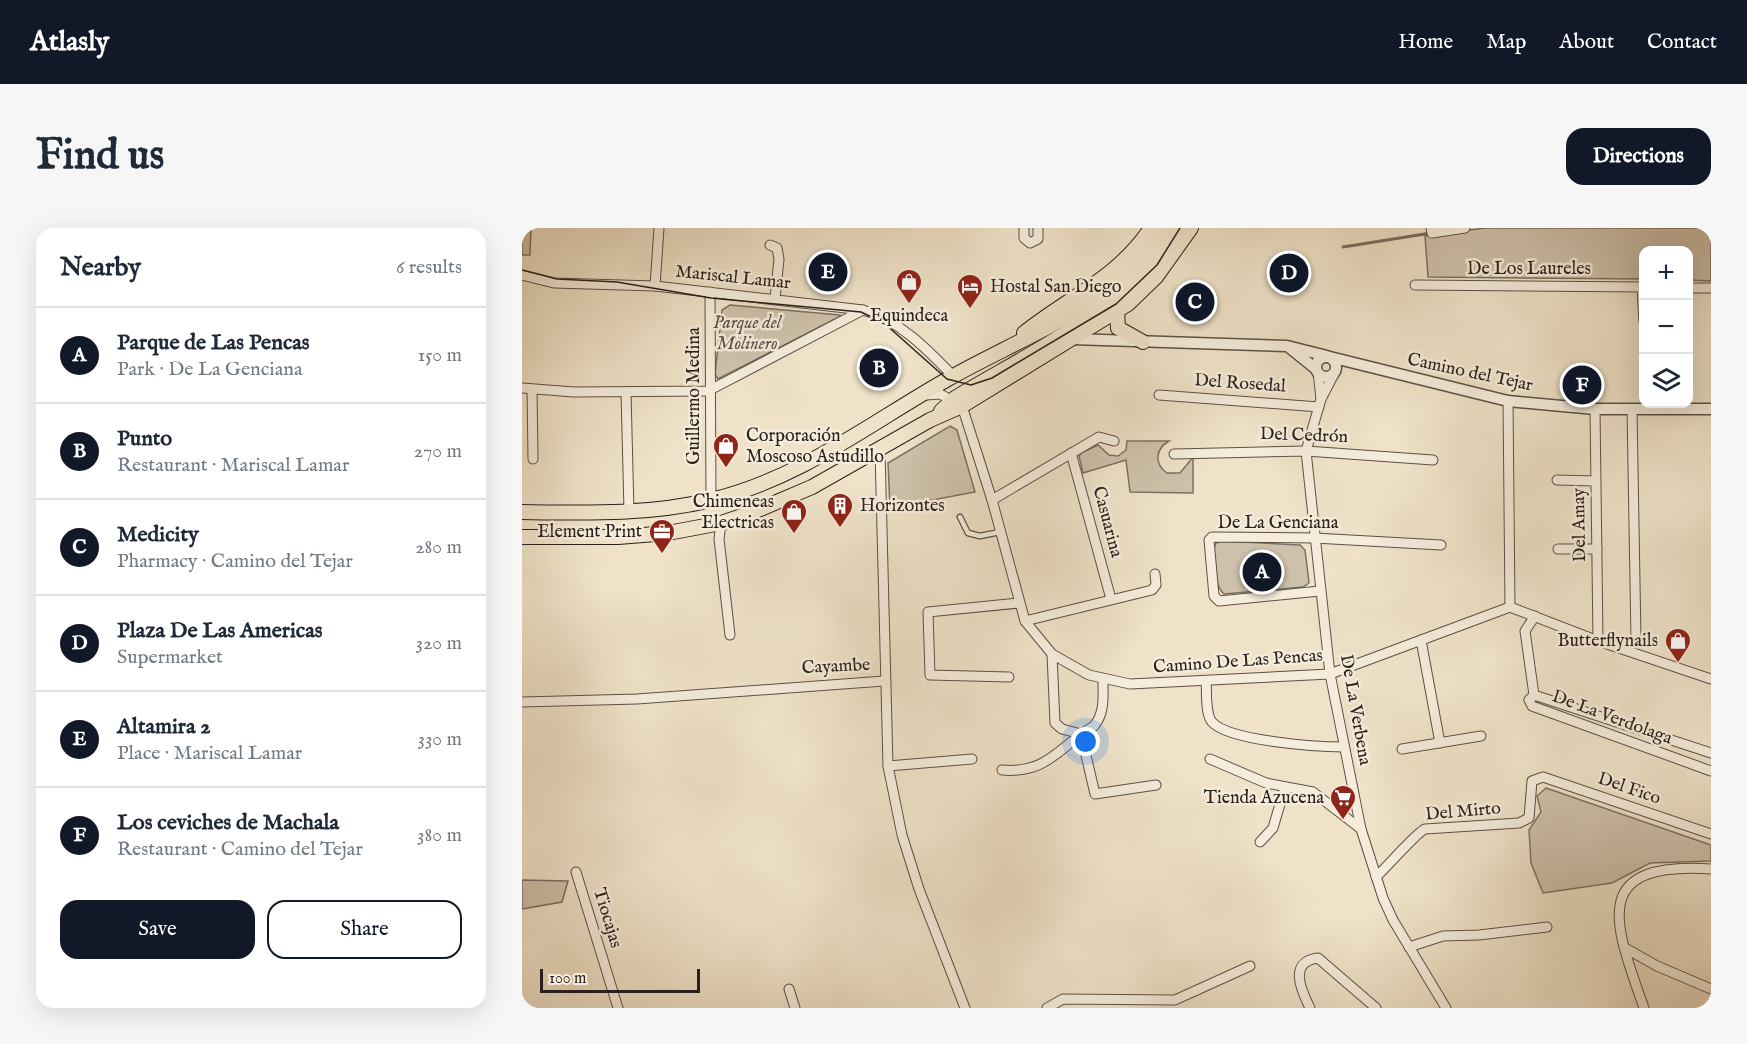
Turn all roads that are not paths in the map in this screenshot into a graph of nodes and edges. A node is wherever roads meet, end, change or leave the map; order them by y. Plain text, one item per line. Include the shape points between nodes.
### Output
1 (659, 228) edge
2 (1024, 228) edge
3 (1038, 228) edge
4 (1151, 228) edge
5 (1164, 228) edge
6 (1176, 228) edge
7 (1191, 228) edge
8 (1465, 228) edge
9 (1431, 230) edge
10 (770, 244) dead end
11 (522, 275) edge
12 (1415, 285) dead end
13 (655, 286) junction
14 (1639, 287) edge
15 (1693, 288) edge
16 (1711, 288) edge
17 (710, 292) junction
18 (775, 299) junction
19 (863, 310) junction
20 (1117, 311) junction
21 (1072, 339) junction
22 (1143, 342) junction
23 (1008, 346) junction
24 (1287, 346) junction
25 (1328, 357) junction
26 (1366, 366) junction
27 (1317, 371) junction
28 (1335, 373) junction
29 (953, 376) junction
30 (527, 388) edge
31 (708, 391) junction
32 (626, 392) junction
33 (1160, 395) dead end
34 (920, 396) junction
35 (1508, 401) junction
36 (1320, 403) junction
37 (957, 404) junction
38 (1639, 408) edge
39 (1689, 408) edge
40 (1632, 409) junction
41 (1711, 409) edge
42 (1595, 410) junction
43 (1114, 441) dead end
44 (880, 450) junction
45 (1306, 451) junction
46 (1071, 453) junction
47 (1174, 454) dead end
48 (533, 459) dead end
49 (1433, 460) dead end
50 (1557, 480) dead end
51 (1596, 481) junction
52 (992, 500) junction
53 (711, 501) junction
54 (629, 511) junction
55 (522, 512) edge
56 (960, 517) dead end
57 (721, 523) junction
58 (1000, 532) junction
59 (522, 537) edge
60 (1314, 538) junction
61 (1442, 545) dead end
62 (1558, 549) dead end
63 (1597, 549) junction
64 (1155, 574) dead end
65 (1320, 591) junction
66 (1112, 599) junction
67 (1019, 603) junction
68 (1510, 607) junction
69 (1535, 616) junction
70 (1025, 621) junction
71 (730, 635) dead end
72 (1421, 640) junction
73 (1636, 640) dead end
74 (1598, 641) junction
75 (1052, 654) junction
76 (1330, 674) junction
77 (1009, 677) dead end
78 (1711, 679) edge
79 (1103, 680) junction
80 (884, 681) junction
81 (1206, 681) junction
82 (1534, 695) junction
83 (522, 702) edge
84 (1081, 734) junction
85 (1481, 736) dead end
86 (1440, 743) junction
87 (1344, 747) junction
88 (1402, 749) dead end
89 (1711, 753) edge
90 (972, 759) dead end
91 (1210, 759) dead end
92 (888, 766) junction
93 (1002, 770) dead end
94 (1711, 771) edge
95 (1536, 777) joint
96 (1156, 785) dead end
97 (1285, 787) junction
98 (1361, 829) junction
99 (1711, 834) edge
100 (1260, 842) dead end
101 (1711, 869) edge
102 (576, 872) dead end
103 (1376, 877) junction
104 (1547, 927) dead end
105 (1409, 947) junction
106 (1625, 948) junction
107 (1250, 966) dead end
108 (789, 989) dead end
109 (1711, 989) edge
110 (618, 1008) edge
111 (795, 1008) edge
112 (965, 1008) edge
113 (1047, 1008) edge
114 (1310, 1008) edge
115 (1376, 1008) edge
116 (1446, 1008) edge
117 (1644, 1008) edge

1 - 13 street
2 - 3 street via 1024,238 1029,243 1038,239
4 - 23 main road via 1104,279
5 - 23 main road via 1112,287 1051,327
6 - 37 main road via 1145,270 1122,292 1077,325 979,384
7 - 20 main road via 1156,278
8 - 9 street
10 - 18 street via 777,248 778,259
11 - 13 street, Mariscal Lamar via 554,283
12 - 14 street, De Los Laureles
13 - 17 street, Mariscal Lamar
15 - 16 street
17 - 18 street, Mariscal Lamar
17 - 31 street, Guillermo Medina
18 - 19 street, Mariscal Lamar
19 - 29 street, Mariscal Lamar via 879,314 904,330
19 - 31 street
20 - 21 main road
20 - 22 main road via 1118,328
21 - 22 street, Camino del Tejar
21 - 37 main road
22 - 24 street, Camino del Tejar
23 - 29 main road
24 - 25 street, Camino del Tejar
24 - 27 street
25 - 26 street, Camino del Tejar
25 - 27 street via 1318,360
25 - 28 street via 1335,361
26 - 28 street, Camino del Tejar
26 - 35 street, Camino del Tejar
27 - 28 street via 1325,377
27 - 36 street, De La Verbena
28 - 36 street, De La Verbena
29 - 34 main road
30 - 32 street
30 - 48 street
31 - 32 street
31 - 53 street, Guillermo Medina
32 - 54 street
33 - 36 street, Del Rosedal
34 - 37 street via 940,394
34 - 53 main road via 807,464 770,482
35 - 42 street, Camino del Tejar
35 - 68 street
36 - 45 street, De La Verbena
37 - 44 main road
37 - 52 street, Camino De Las Pencas
38 - 40 street, Camino del Tejar
39 - 41 street, Camino del Tejar
40 - 42 street, Camino del Tejar
40 - 73 street
42 - 51 street, Del Amay
43 - 46 street via 1099,437
44 - 57 main road via 780,502
44 - 80 street
45 - 47 street, Del Cedrón
45 - 49 street, Del Cedrón
45 - 60 street, De La Verbena
46 - 52 street
46 - 66 street, Casuarina
50 - 51 street
51 - 63 street, Del Amay
52 - 58 street, Camino De Las Pencas
53 - 54 main road
54 - 55 main road
56 - 58 lane via 968,533 980,536
57 - 59 main road via 618,537
57 - 71 street via 719,539
58 - 67 street, Camino De Las Pencas
60 - 61 street, De La Genciana
60 - 65 street, De La Verbena
60 - 65 street, De La Genciana via 1212,537 1207,545 1218,601
62 - 63 street
63 - 74 street, Del Amay
64 - 66 street via 1156,585 1152,590
65 - 76 street, De La Verbena
66 - 70 street
67 - 70 street, Camino De Las Pencas
67 - 77 street via 928,612 930,675
68 - 69 street
68 - 72 street, Camino De Las Pencas
69 - 74 street
69 - 82 street via 1525,631
70 - 75 street, Camino De Las Pencas
72 - 76 street, Camino De Las Pencas
72 - 86 street
74 - 78 street
75 - 79 street, Camino De Las Pencas
75 - 84 street via 1055,723
76 - 81 street, Camino De Las Pencas
76 - 87 street, De La Verbena
79 - 81 street, Camino De Las Pencas via 1130,684
79 - 84 street via 1100,718
80 - 83 street, Cayambe via 637,699
80 - 92 street, Cayambe
81 - 87 street via 1209,717 1218,726 1266,742
82 - 89 street, De La Verdolaga
82 - 94 street, De La Verdolaga via 1529,700 1535,708
84 - 93 street via 1031,770
84 - 96 street via 1095,794
85 - 86 street
86 - 88 street
87 - 98 street, De La Verbena
90 - 92 street
91 - 97 street
92 - 112 street, Cayambe via 902,836
95 - 99 street, Del Fico
95 - 103 street, Del Mirto via 1532,781 1526,821 1425,829
97 - 98 street via 1313,792
97 - 100 street via 1273,828
98 - 103 street, De La Verbena
101 - 106 street via 1653,871 1632,884 1620,901 1618,913
102 - 110 street, Tiocajas
103 - 105 street, De La Verbena
104 - 105 street via 1443,936
105 - 116 street, De La Verbena
106 - 109 street
106 - 117 street
107 - 113 street via 1175,1000 1062,999
108 - 111 street
114 - 115 street via 1300,988 1299,973 1305,963 1318,958

